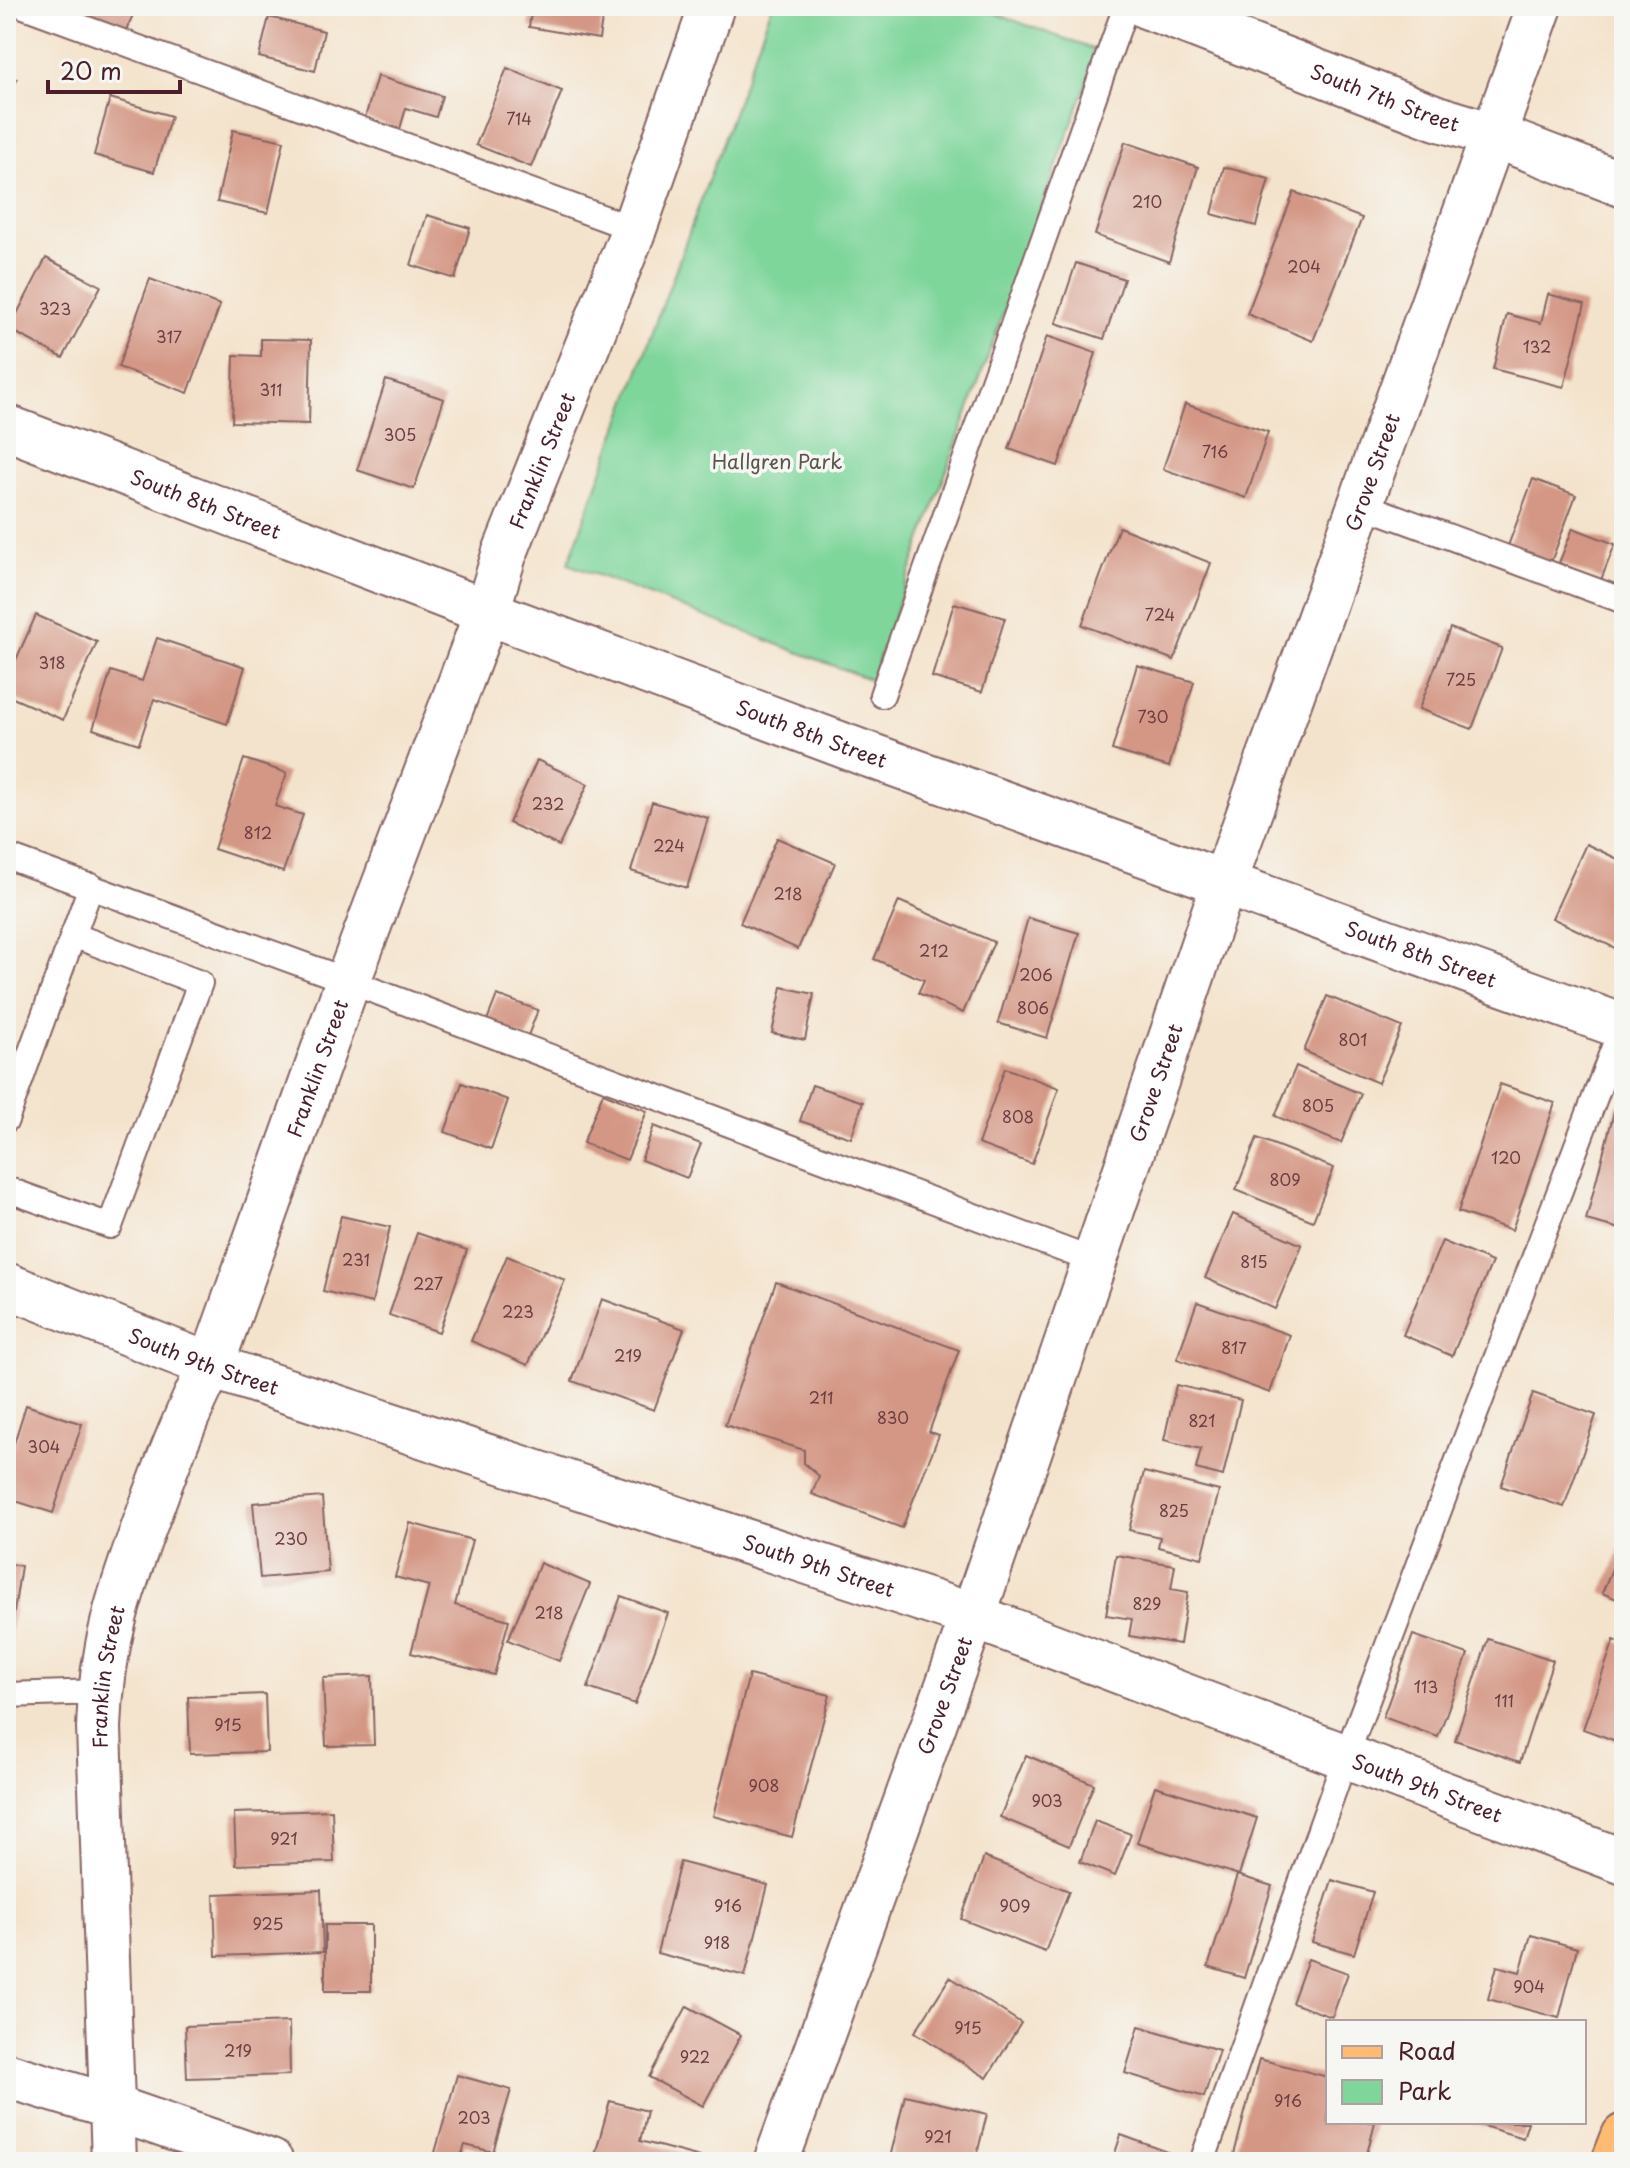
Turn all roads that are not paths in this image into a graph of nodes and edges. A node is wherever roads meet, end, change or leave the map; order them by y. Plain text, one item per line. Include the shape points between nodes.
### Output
1 (24, 6) edge
2 (712, 6) edge
3 (1126, 6) edge
4 (1146, 6) edge
5 (1540, 6) edge
6 (1493, 135) junction
7 (1624, 185) edge
8 (634, 229) junction
9 (6, 427) edge
10 (1360, 504) junction
11 (1624, 601) edge
12 (487, 612) junction
13 (882, 695) dead end
14 (6, 856) edge
15 (1224, 883) junction
16 (91, 886) junction
17 (73, 935) junction
18 (348, 981) junction
19 (1623, 1026) edge
20 (6, 1120) edge
21 (6, 1189) edge
22 (1094, 1261) junction
23 (6, 1285) edge
24 (211, 1366) junction
25 (973, 1616) junction
26 (100, 1692) junction
27 (6, 1695) edge
28 (1346, 1756) junction
29 (1624, 1862) edge
30 (6, 2075) edge
31 (112, 2107) junction
32 (1624, 2136) edge
33 (114, 2162) edge
34 (271, 2162) edge
35 (776, 2162) edge
36 (1202, 2162) edge
37 (1614, 2162) edge

1 - 8 lane
2 - 8 street, Franklin Street
3 - 13 lane
4 - 6 street, South 7th Street
5 - 6 street, Grove Street
6 - 7 street, South 7th Street
6 - 10 street, Grove Street
8 - 12 street, Franklin Street via 504,555
9 - 12 street, South 8th Street
10 - 11 lane
10 - 15 street, Grove Street
12 - 15 street, South 8th Street
12 - 18 street, Franklin Street
14 - 16 lane
15 - 19 street, South 8th Street
15 - 22 street, Grove Street
16 - 17 lane
16 - 18 lane
17 - 20 lane
17 - 21 lane via 200,983 110,1226
18 - 22 lane
18 - 24 street, Franklin Street
19 - 28 lane
22 - 25 street, Grove Street
23 - 24 street, South 9th Street
24 - 25 street, South 9th Street
24 - 26 street, Franklin Street via 187,1412 122,1586
25 - 28 street, South 9th Street
25 - 35 street, Grove Street
26 - 27 lane
26 - 31 street, Franklin Street
28 - 29 street, South 9th Street
28 - 36 lane
30 - 31 street
31 - 33 street, Franklin Street
31 - 34 street
32 - 37 main road

